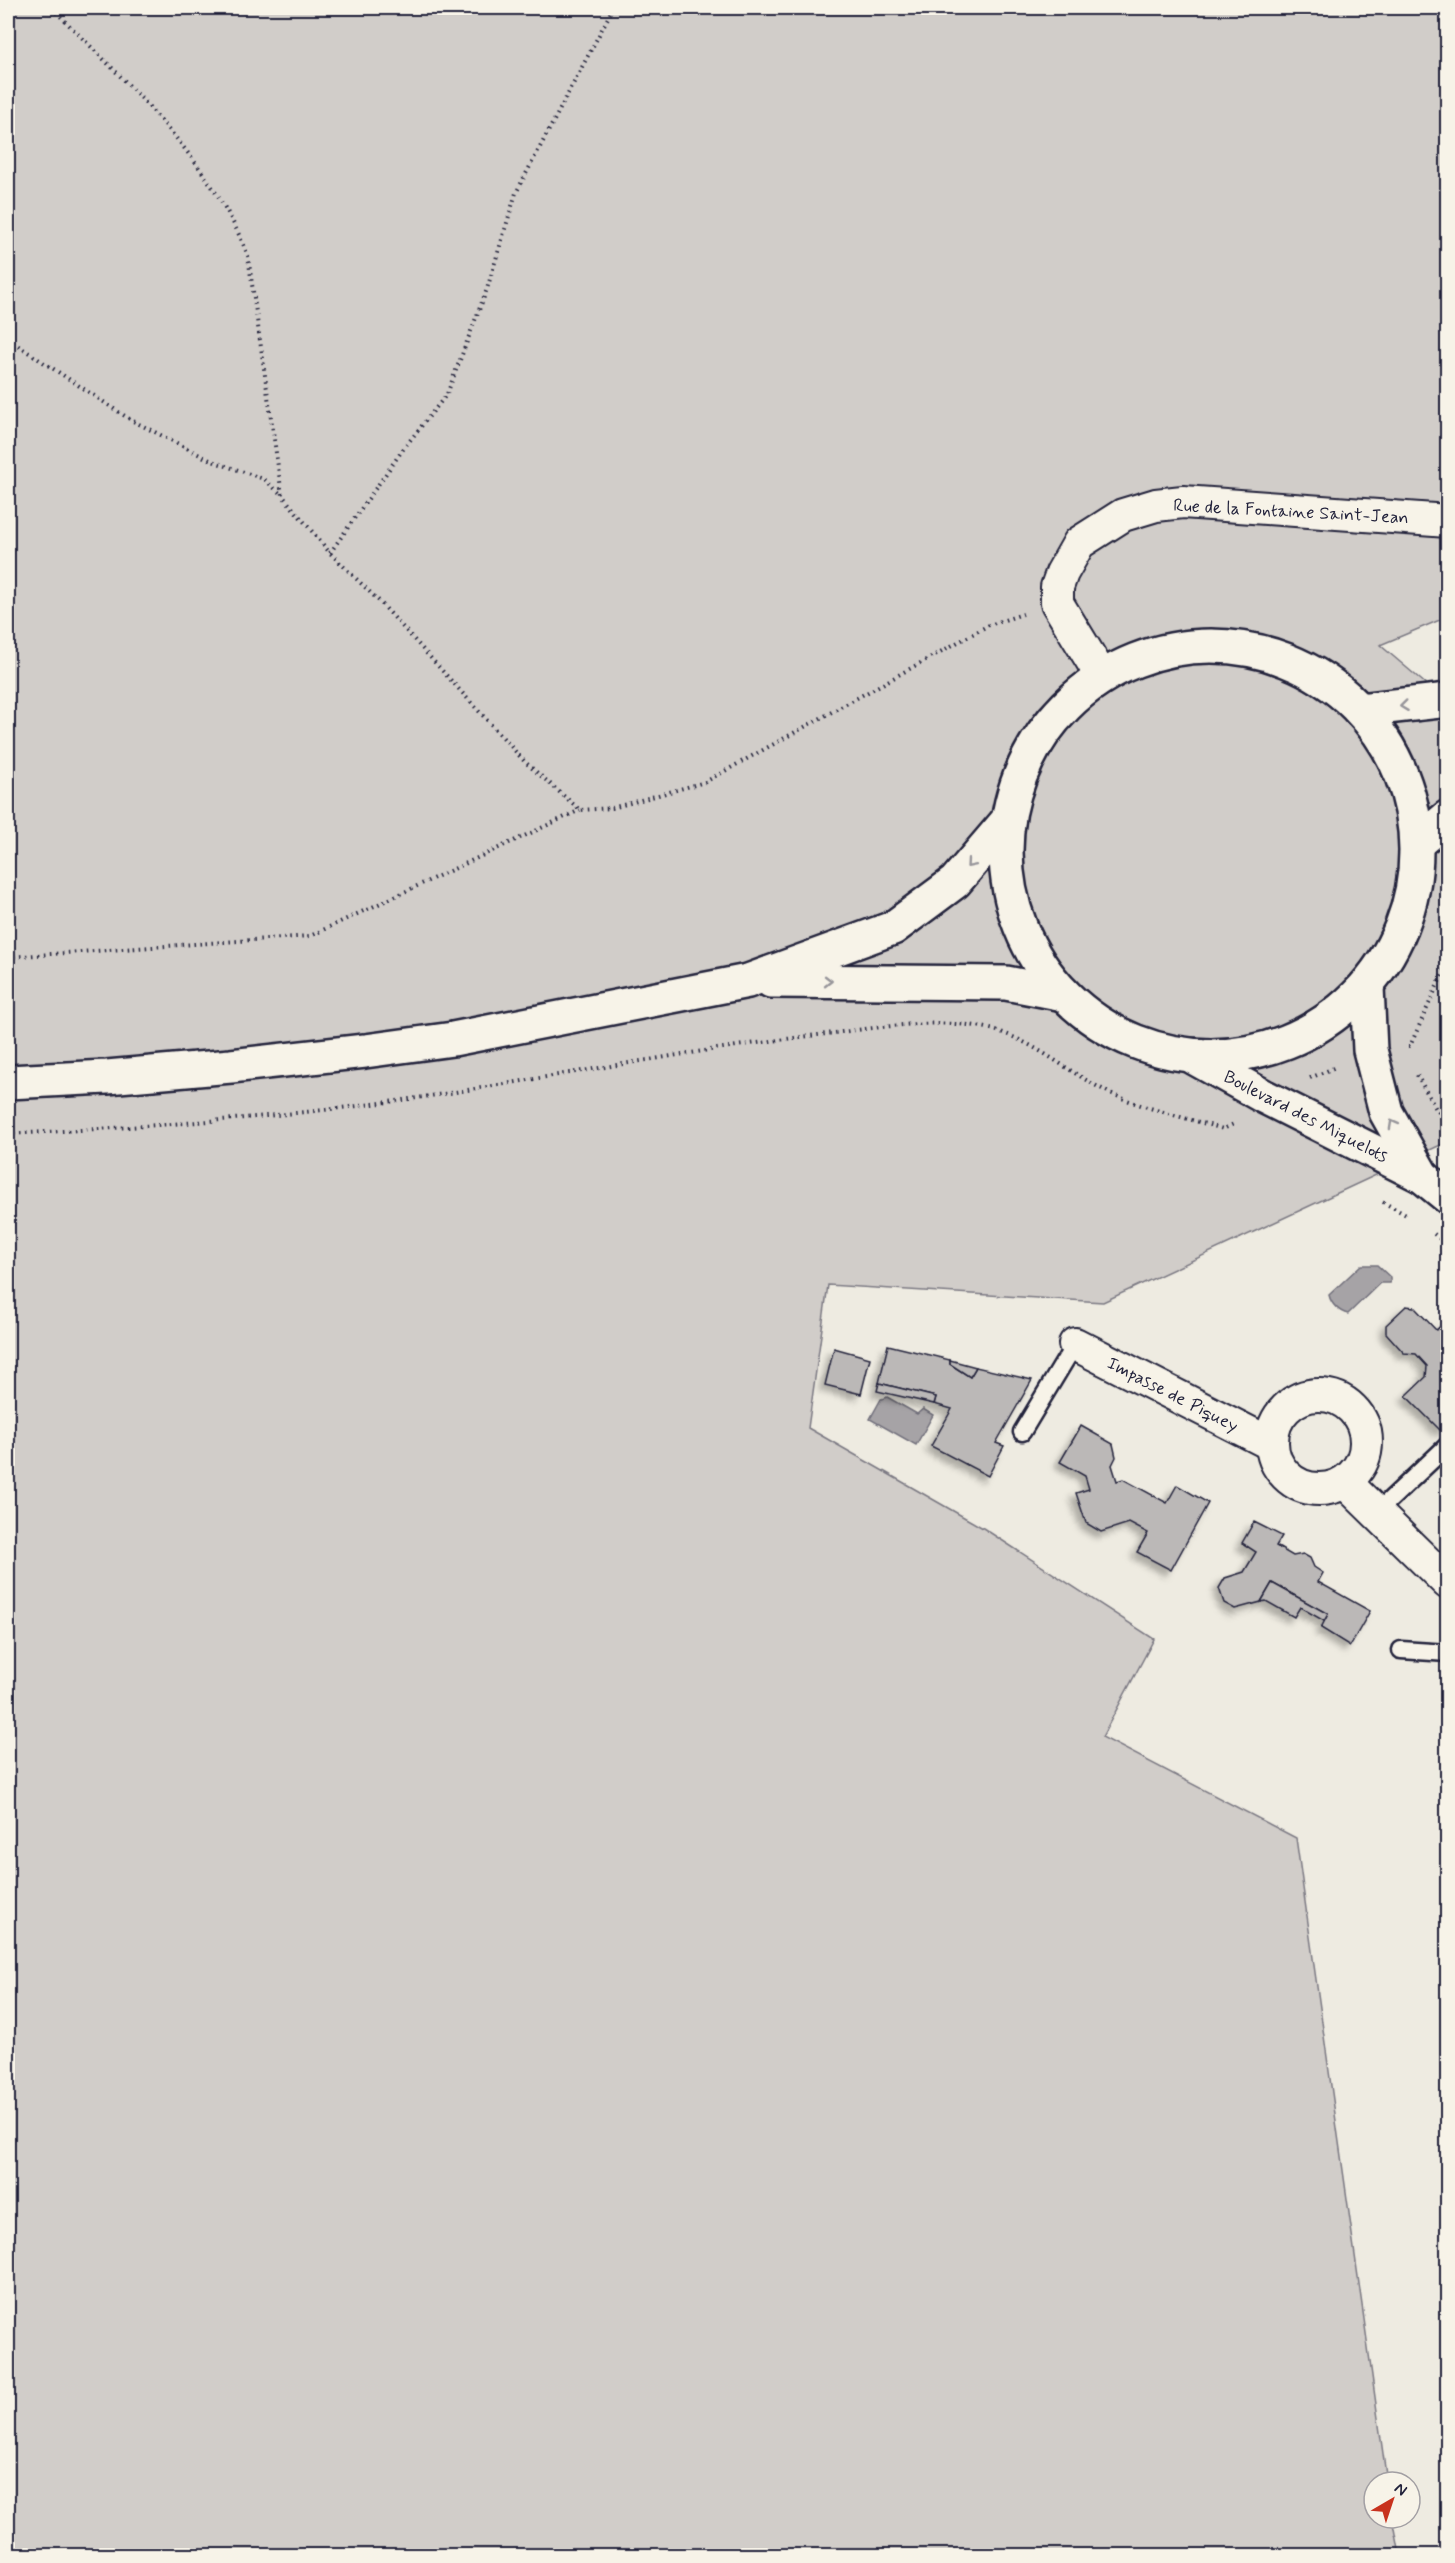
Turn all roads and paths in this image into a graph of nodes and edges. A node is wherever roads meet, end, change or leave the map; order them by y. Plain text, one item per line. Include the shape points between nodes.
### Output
1 (52, 8) edge
2 (613, 8) edge
3 (8, 339) edge
4 (282, 495) junction
5 (1448, 521) edge
6 (330, 554) junction
7 (1058, 603) junction
8 (1102, 677) junction
9 (1448, 700) edge
10 (1360, 710) junction
11 (580, 810) junction
12 (1448, 817) edge
13 (1008, 820) junction
14 (1417, 843) junction
15 (8, 957) edge
16 (748, 981) junction
17 (1367, 987) junction
18 (1064, 994) junction
19 (1410, 1046) dead end
20 (1411, 1053) dead end
21 (1191, 1056) junction
22 (1414, 1068) dead end
23 (1323, 1073) dead end
24 (8, 1082) edge
25 (1265, 1097) junction
26 (1448, 1124) edge
27 (8, 1134) edge
28 (1422, 1176) junction
29 (1448, 1197) edge
30 (1075, 1344) joint
31 (1022, 1432) dead end
32 (1271, 1444) junction
33 (1448, 1444) edge
34 (1345, 1482) junction
35 (1376, 1513) junction
36 (1448, 1583) edge
37 (1401, 1650) dead end
38 (1448, 1653) edge

1 - 4 path via 136,92 177,140 237,228 248,256
2 - 6 path via 516,193 487,290 447,394
3 - 4 path via 131,420 212,461 264,478
4 - 6 path
5 - 7 street, Rue de la Fontaine Saint-Jean via 1183,502 1156,505 1123,515 1079,543 1057,587
6 - 11 path via 379,601 525,762
7 - 8 street
7 - 11 path via 989,626 705,782 612,808
8 - 10 main road via 1149,655 1173,649 1250,649 1321,678
8 - 13 main road via 1067,704 1039,738 1019,777
9 -> 10 main road
10 - 14 main road via 1401,772
11 - 15 path via 310,936
12 - 14 main road
13 -> 16 main road via 955,882 893,928
13 - 18 main road via 1005,857 1010,896 1022,932 1040,965
14 - 17 main road via 1412,894 1395,944
16 -> 18 main road via 1006,983
16 - 24 main road via 398,1047 231,1066
17 - 21 main road via 1305,1035 1269,1049 1230,1056
28 -> 17 main road, Boulevard des Miquelots via 1386,1112 1370,1050
18 - 21 main road via 1091,1018 1122,1036 1155,1049
19 - 20 path
21 - 25 main road, Boulevard des Miquelots
22 - 26 path
23 - 25 path
25 - 27 path via 1246,1110 1234,1126 1223,1129 1117,1096 1026,1042 1001,1032 944,1024 778,1040 306,1113
25 - 28 main road, Boulevard des Miquelots
28 - 29 main road, Boulevard des Miquelots
30 - 31 lane
30 - 32 street, Impasse de Piquey
32 - 34 street via 1284,1474 1297,1484 1313,1489
32 - 34 street via 1273,1428 1293,1402 1308,1395 1341,1399 1363,1423 1366,1440 1365,1456
33 - 35 lane
34 - 35 street
35 - 36 street
37 - 38 lane

